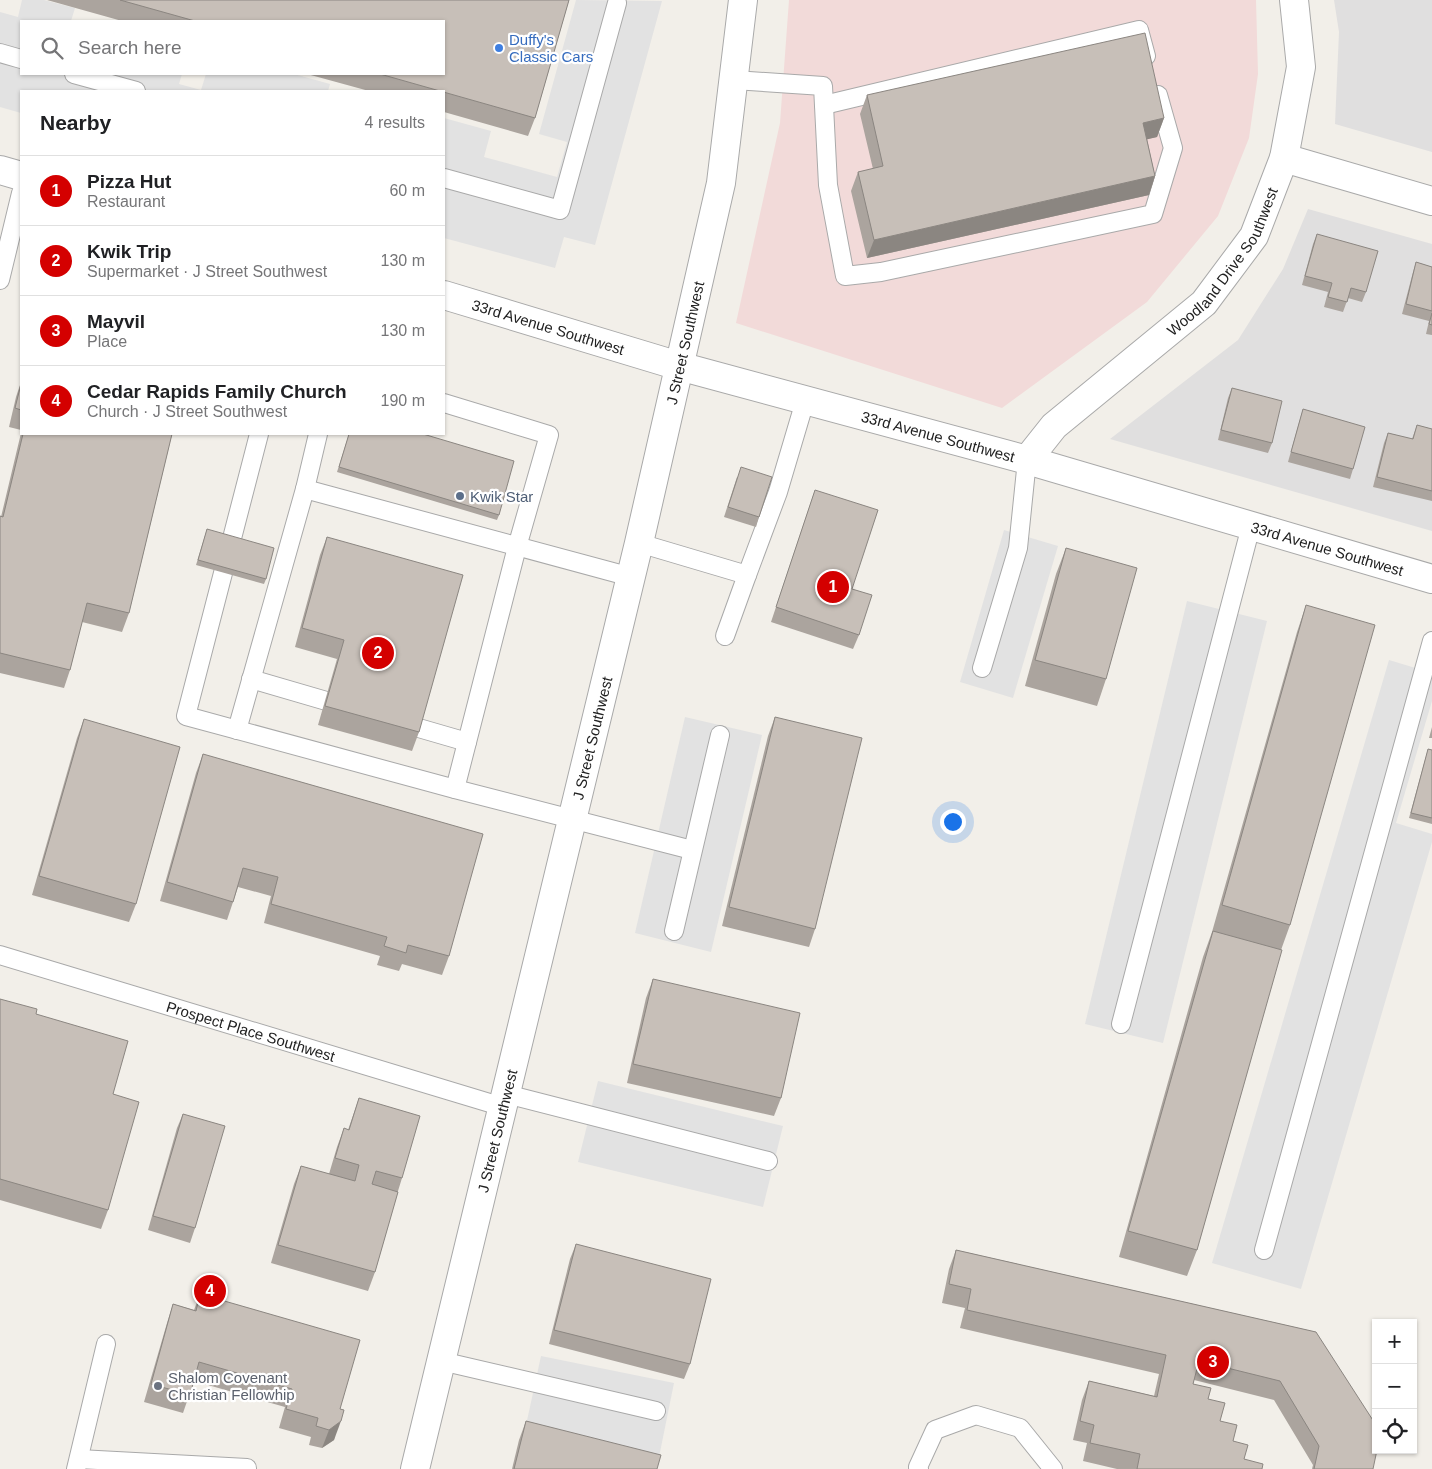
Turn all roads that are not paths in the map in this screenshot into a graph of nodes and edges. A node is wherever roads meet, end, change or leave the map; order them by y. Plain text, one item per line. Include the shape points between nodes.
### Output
1 (743, 0) edge
2 (1294, 0) edge
3 (617, 3) dead end
4 (0, 53) edge
5 (20, 59) edge
6 (78, 75) edge
7 (734, 80) junction
8 (132, 90) edge
9 (824, 106) junction
10 (1284, 158) junction
11 (0, 170) edge
12 (20, 176) edge
13 (445, 178) edge
14 (20, 197) edge
15 (1432, 200) edge
16 (0, 280) edge
17 (445, 295) edge
18 (679, 366) junction
19 (805, 401) junction
20 (445, 403) edge
21 (259, 435) edge
22 (318, 435) edge
23 (1027, 460) junction
24 (305, 489) junction
25 (1251, 526) junction
26 (639, 544) junction
27 (517, 547) junction
28 (747, 574) junction
29 (631, 577) junction
30 (1432, 579) edge
31 (724, 636) dead end
32 (1432, 641) edge
33 (982, 668) dead end
34 (251, 679) junction
35 (364, 712) edge
36 (382, 717) edge
37 (237, 730) junction
38 (720, 735) dead end
39 (467, 742) junction
40 (454, 789) junction
41 (572, 820) junction
42 (692, 850) junction
43 (674, 931) dead end
44 (0, 955) edge
45 (1121, 1024) dead end
46 (504, 1100) junction
47 (768, 1161) dead end
48 (1264, 1250) dead end
49 (106, 1344) dead end
50 (441, 1361) junction
51 (656, 1411) dead end
52 (78, 1464) edge
53 (247, 1468) edge
54 (415, 1469) edge
55 (919, 1469) edge
56 (1053, 1469) edge

1 - 7 street, J Street Southwest
2 - 10 street, Woodland Drive Southwest via 1301,66
3 - 13 lane via 560,210
4 - 5 lane
6 - 8 lane
7 - 9 lane via 823,86
7 - 18 street, J Street Southwest via 721,183
9 - 9 lane via 828,185 845,276 881,272 1153,214 1173,148 1139,30
10 - 15 street
10 - 23 street, Woodland Drive Southwest via 1254,236 1204,302 1054,426
11 - 12 street
14 - 16 lane
17 - 18 street, 33rd Avenue Southwest
18 - 19 street, 33rd Avenue Southwest
18 - 26 street, J Street Southwest
19 - 23 street, 33rd Avenue Southwest
19 - 28 lane via 778,492
20 - 27 lane via 549,435
21 - 37 lane via 186,716
22 - 24 lane
23 - 25 street, 33rd Avenue Southwest
23 - 33 lane via 1018,548
24 - 27 lane
24 - 34 lane
25 - 30 street, 33rd Avenue Southwest
25 - 45 lane
26 - 28 lane
26 - 29 street, J Street Southwest
27 - 29 lane
27 - 39 lane
28 - 31 lane
29 - 41 street, J Street Southwest
32 - 48 lane
34 - 35 lane
34 - 37 lane
36 - 39 lane
37 - 40 lane
38 - 42 lane
39 - 40 lane
40 - 41 lane
41 - 42 lane
41 - 46 street, J Street Southwest
42 - 43 lane
44 - 46 lane, Prospect Place Southwest
46 - 47 lane, Prospect Place Southwest
46 - 50 street, J Street Southwest
49 - 52 lane
50 - 51 lane
50 - 54 street, J Street Southwest
52 - 53 lane
55 - 56 lane via 935,1430 976,1415 1020,1428

